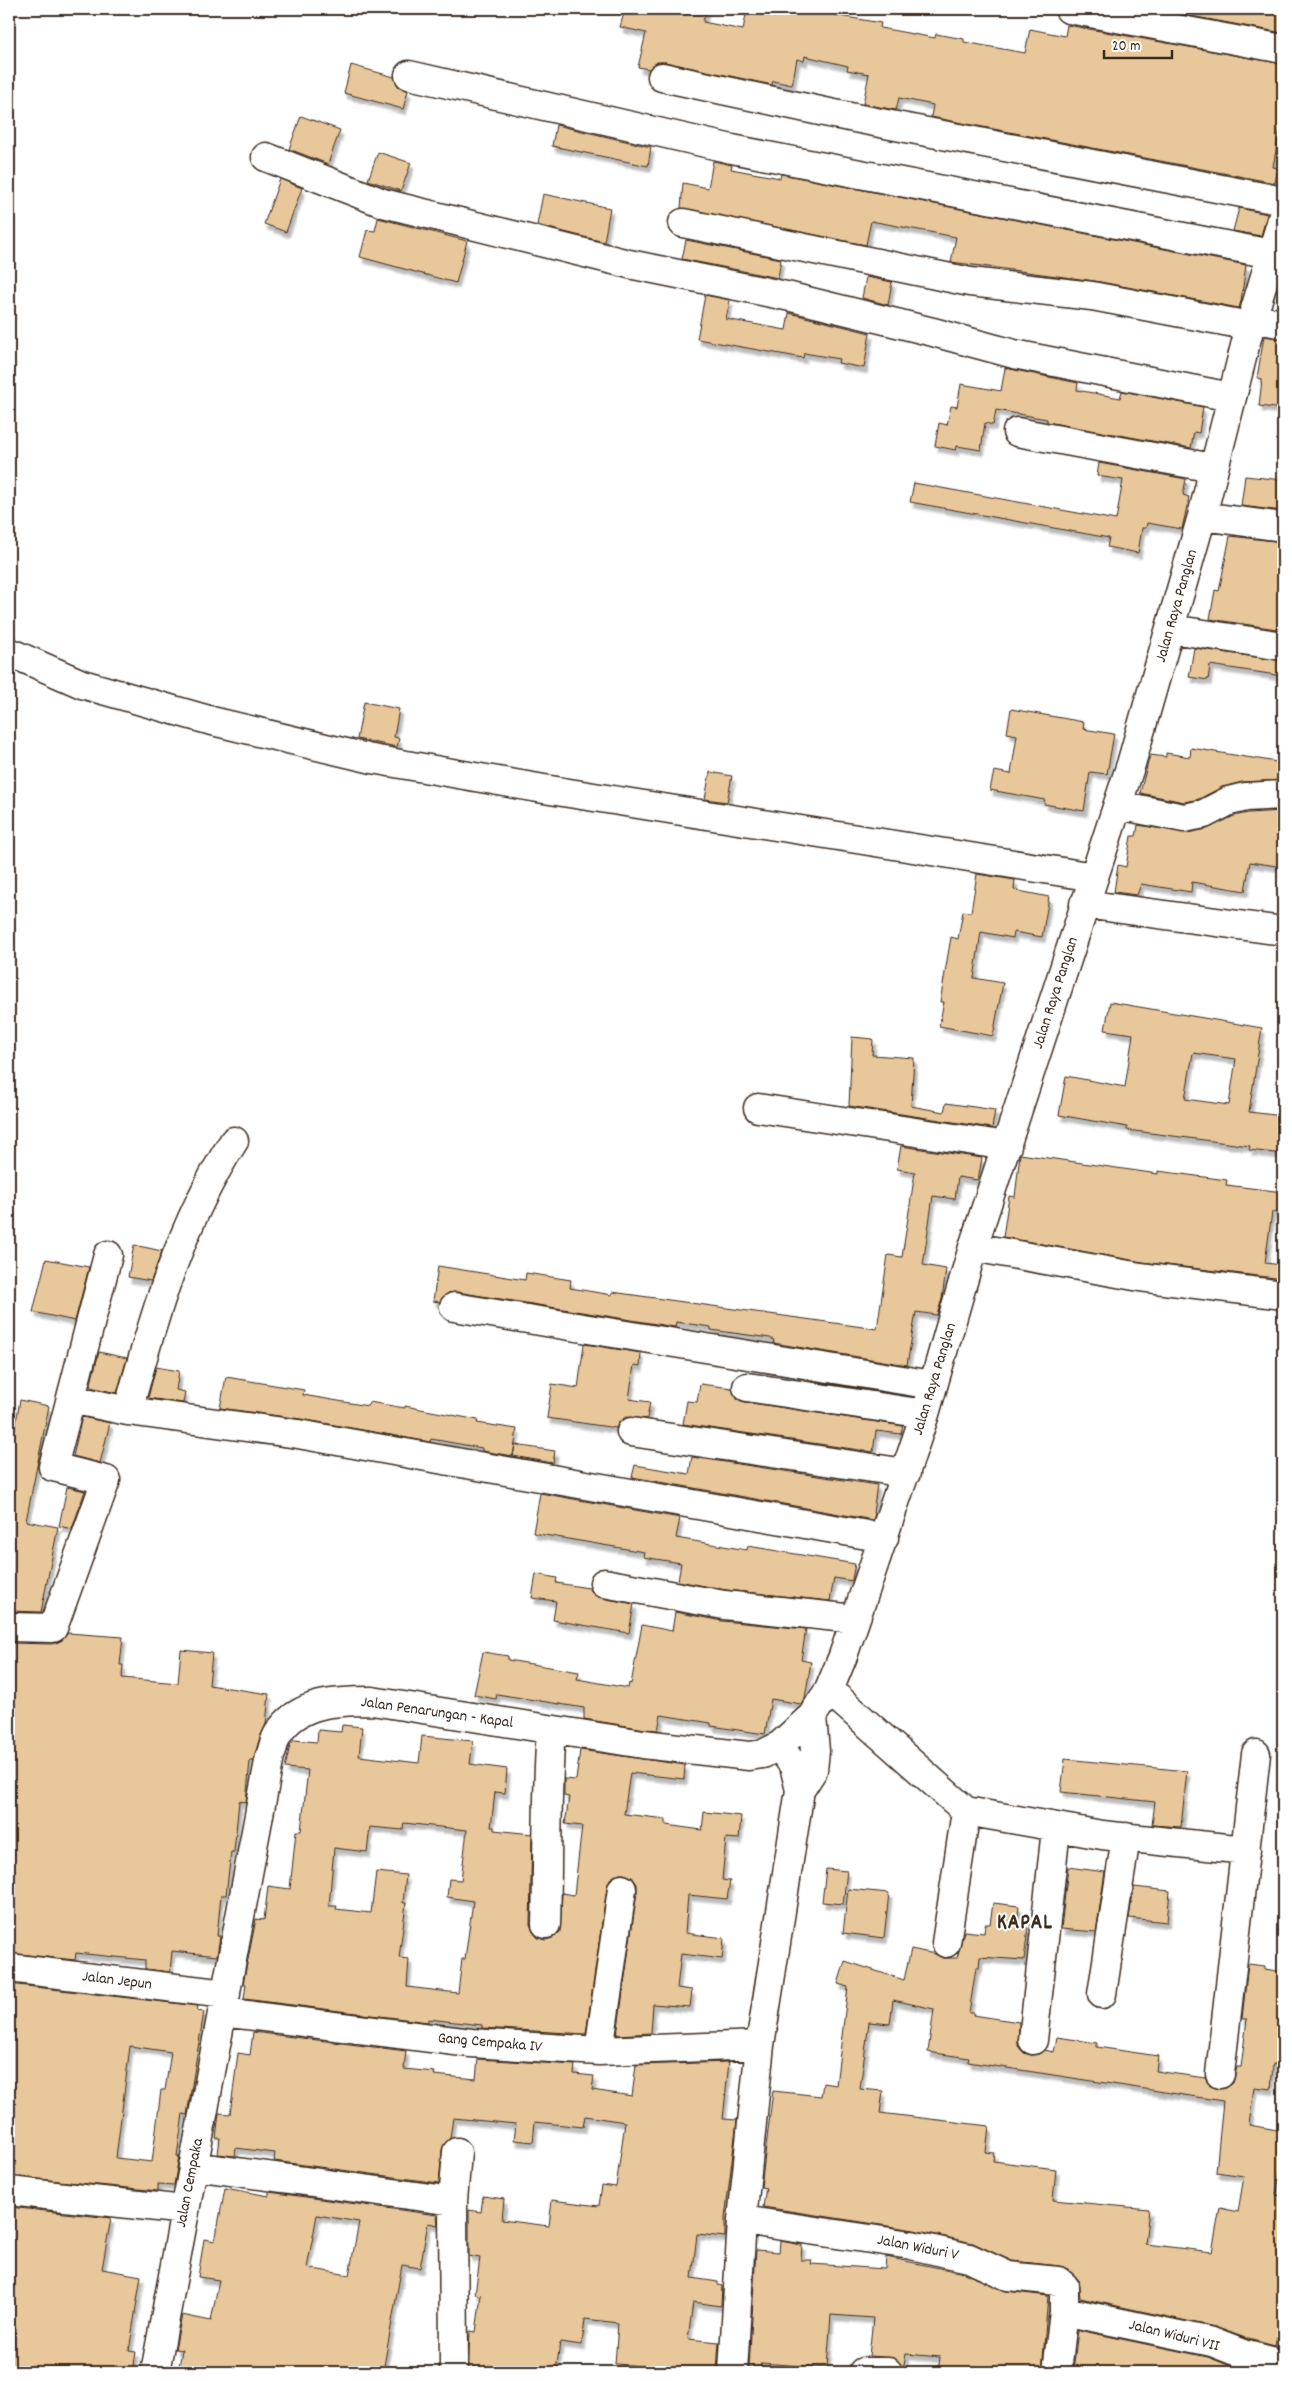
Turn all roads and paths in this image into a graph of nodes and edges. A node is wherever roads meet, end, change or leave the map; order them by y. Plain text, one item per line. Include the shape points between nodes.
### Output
1 (1069, 9) edge
2 (1283, 49) edge
3 (409, 75) dead end
4 (662, 77) dead end
5 (266, 157) dead end
6 (1283, 201) edge
7 (1283, 216) edge
8 (683, 223) dead end
9 (1271, 254) junction
10 (1252, 322) junction
11 (1283, 324) edge
12 (1231, 397) junction
13 (1017, 432) dead end
14 (1214, 468) junction
15 (1202, 516) junction
16 (1283, 527) edge
17 (1170, 629) junction
18 (1283, 646) edge
19 (9, 652) edge
20 (1283, 795) edge
21 (1118, 805) junction
22 (1094, 877) junction
23 (1084, 904) junction
24 (1283, 931) edge
25 (758, 1108) dead end
26 (234, 1140) dead end
27 (1007, 1146) junction
28 (973, 1247) junction
29 (108, 1255) dead end
30 (1283, 1296) edge
31 (454, 1307) dead end
32 (933, 1385) junction
33 (747, 1387) dead end
34 (71, 1399) junction
35 (128, 1411) junction
36 (925, 1414) junction
37 (631, 1432) dead end
38 (906, 1473) junction
39 (884, 1538) junction
40 (604, 1583) dead end
41 (855, 1619) junction
42 (9, 1627) edge
43 (829, 1690) junction
44 (812, 1716) junction
45 (551, 1731) junction
46 (779, 1746) junction
47 (1256, 1754) dead end
48 (800, 1790) junction
49 (966, 1811) junction
50 (1056, 1829) junction
51 (1126, 1837) junction
52 (1246, 1850) junction
53 (622, 1889) dead end
54 (546, 1924) dead end
55 (946, 1943) dead end
56 (9, 1968) edge
57 (1102, 1994) dead end
58 (224, 2003) junction
59 (1033, 2040) dead end
60 (760, 2045) junction
61 (598, 2051) junction
62 (1220, 2074) dead end
63 (458, 2152) dead end
64 (193, 2166) junction
65 (9, 2191) edge
66 (453, 2201) junction
67 (185, 2210) junction
68 (742, 2220) junction
69 (1064, 2312) junction
70 (1283, 2364) edge
71 (454, 2366) dead end
72 (155, 2372) edge
73 (737, 2372) edge
74 (863, 2372) edge
75 (888, 2372) edge
76 (1058, 2372) edge

1 - 2 street
3 - 9 street via 732,149
4 - 6 street via 834,114
5 - 12 street via 402,208 629,264 801,300 1014,354
7 - 9 street, Jalan Raya Panglan
8 - 10 street via 970,282 1092,296
9 - 10 street, Jalan Raya Panglan
10 - 11 street
10 - 12 street, Jalan Raya Panglan
12 - 14 street, Jalan Raya Panglan
13 - 14 street
14 - 15 street, Jalan Raya Panglan
15 - 16 street
15 - 17 street, Jalan Raya Panglan
17 - 18 street
17 - 21 street, Jalan Raya Panglan
19 - 22 street via 91,686 212,722 372,759
20 - 21 street via 1237,799 1204,814 1184,818
21 - 22 street, Jalan Raya Panglan
22 - 23 street, Jalan Raya Panglan
23 - 24 street
23 - 27 street, Jalan Raya Panglan
25 - 27 street
26 - 35 street via 213,1173 186,1232
27 - 28 street, Jalan Raya Panglan
28 - 30 street via 1140,1276
28 - 32 street, Jalan Raya Panglan
29 - 34 street
31 - 32 street
32 - 36 street, Jalan Raya Panglan
33 - 36 street
34 - 35 street
34 - 42 street via 53,1467 106,1480 53,1628
35 - 39 street via 308,1436
36 - 38 street, Jalan Raya Panglan
37 - 38 street
38 - 39 street, Jalan Raya Panglan
39 - 41 street, Jalan Raya Panglan
40 - 41 street via 724,1605
41 - 43 street, Jalan Raya Panglan
43 - 44 street, Jalan Raya Panglan
43 - 49 street
44 - 46 street, Jalan Raya Panglan
44 - 48 street via 813,1770
45 - 46 street, Jalan Penarungan - Kapal via 726,1755 763,1754
45 - 54 street via 546,1804
45 - 58 street, Jalan Penarungan - Kapal via 372,1702 340,1701 320,1705 302,1711 287,1722 277,1734 270,1756
46 - 48 street via 794,1766
47 - 52 street
48 - 60 street
49 - 50 street
49 - 55 street
50 - 51 street
50 - 59 street
51 - 52 street
51 - 57 street
52 - 62 street
53 - 61 street
56 - 58 street, Jalan Jepun
58 - 61 street, Gang Cempaka IV via 471,2043
58 - 64 street, Jalan Cempaka
60 - 61 street, Gang Cempaka IV
60 - 68 street
63 - 66 street
64 - 66 street
64 - 67 street, Jalan Cempaka
65 - 67 street
66 - 71 street
67 - 72 street, Jalan Cempaka
68 - 69 street, Jalan Widuri V via 911,2245 969,2258 1008,2276 1058,2281 1064,2286
68 - 73 street
69 - 70 street, Jalan Widuri VII via 1212,2342
69 - 76 street
74 - 75 street

